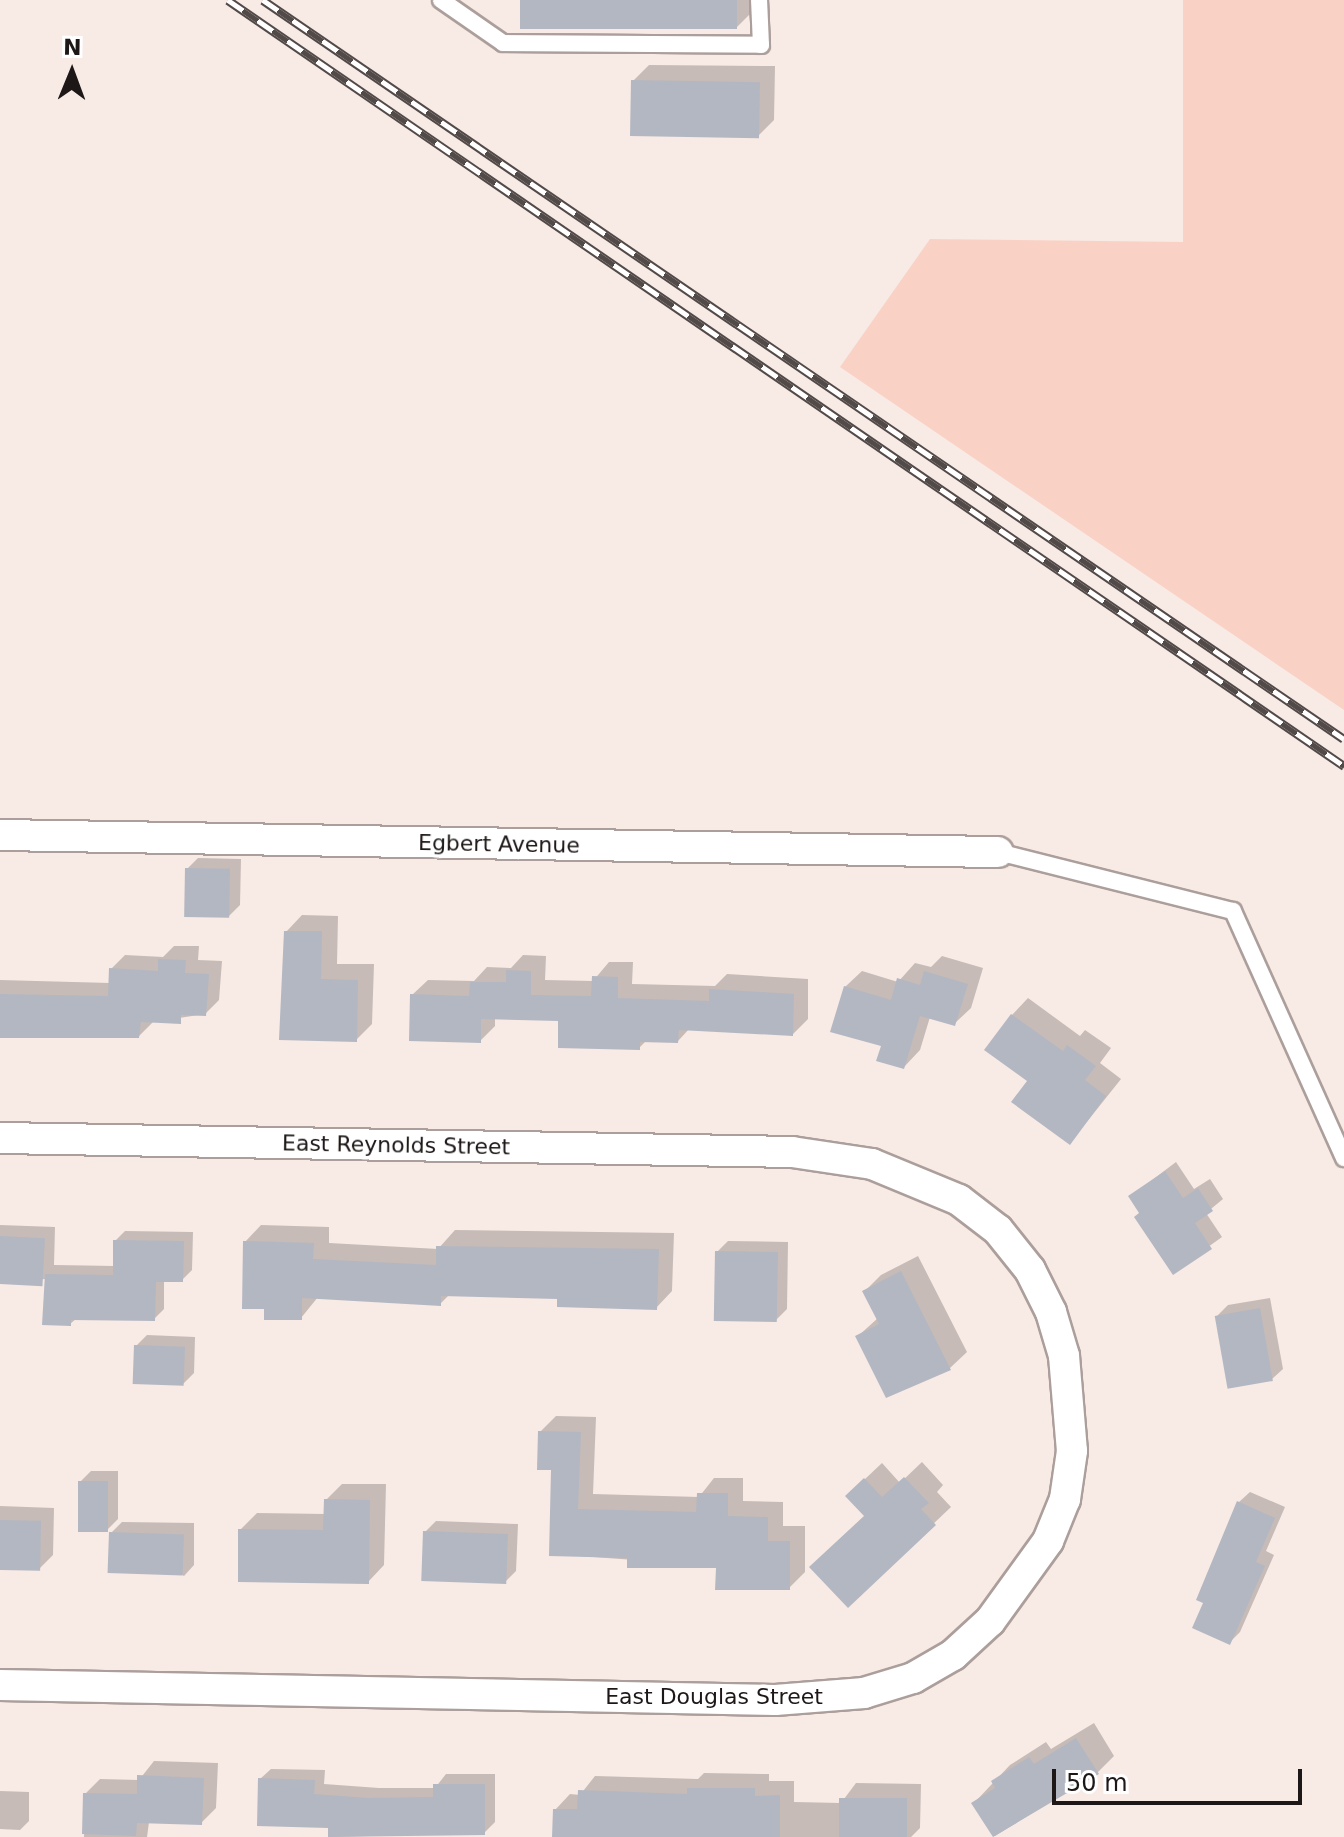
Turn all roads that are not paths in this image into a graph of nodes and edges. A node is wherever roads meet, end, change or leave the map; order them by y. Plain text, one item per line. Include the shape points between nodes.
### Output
1 (441, 0) edge
2 (759, 0) edge
3 (0, 835) edge
4 (998, 852) joint
5 (0, 1138) edge
6 (792, 1152) joint
7 (1344, 1158) edge
8 (0, 1685) edge

1 - 2 lane via 503,43 761,45
3 - 4 street, Egbert Avenue
4 - 7 lane via 1233,911
5 - 6 street, East Reynolds Street
6 - 8 street, East Douglas Street via 872,1164 959,1200 998,1230 1030,1270 1051,1312 1071,1402 1065,1499 1048,1541 1020,1583 953,1655 913,1678 820,1699

